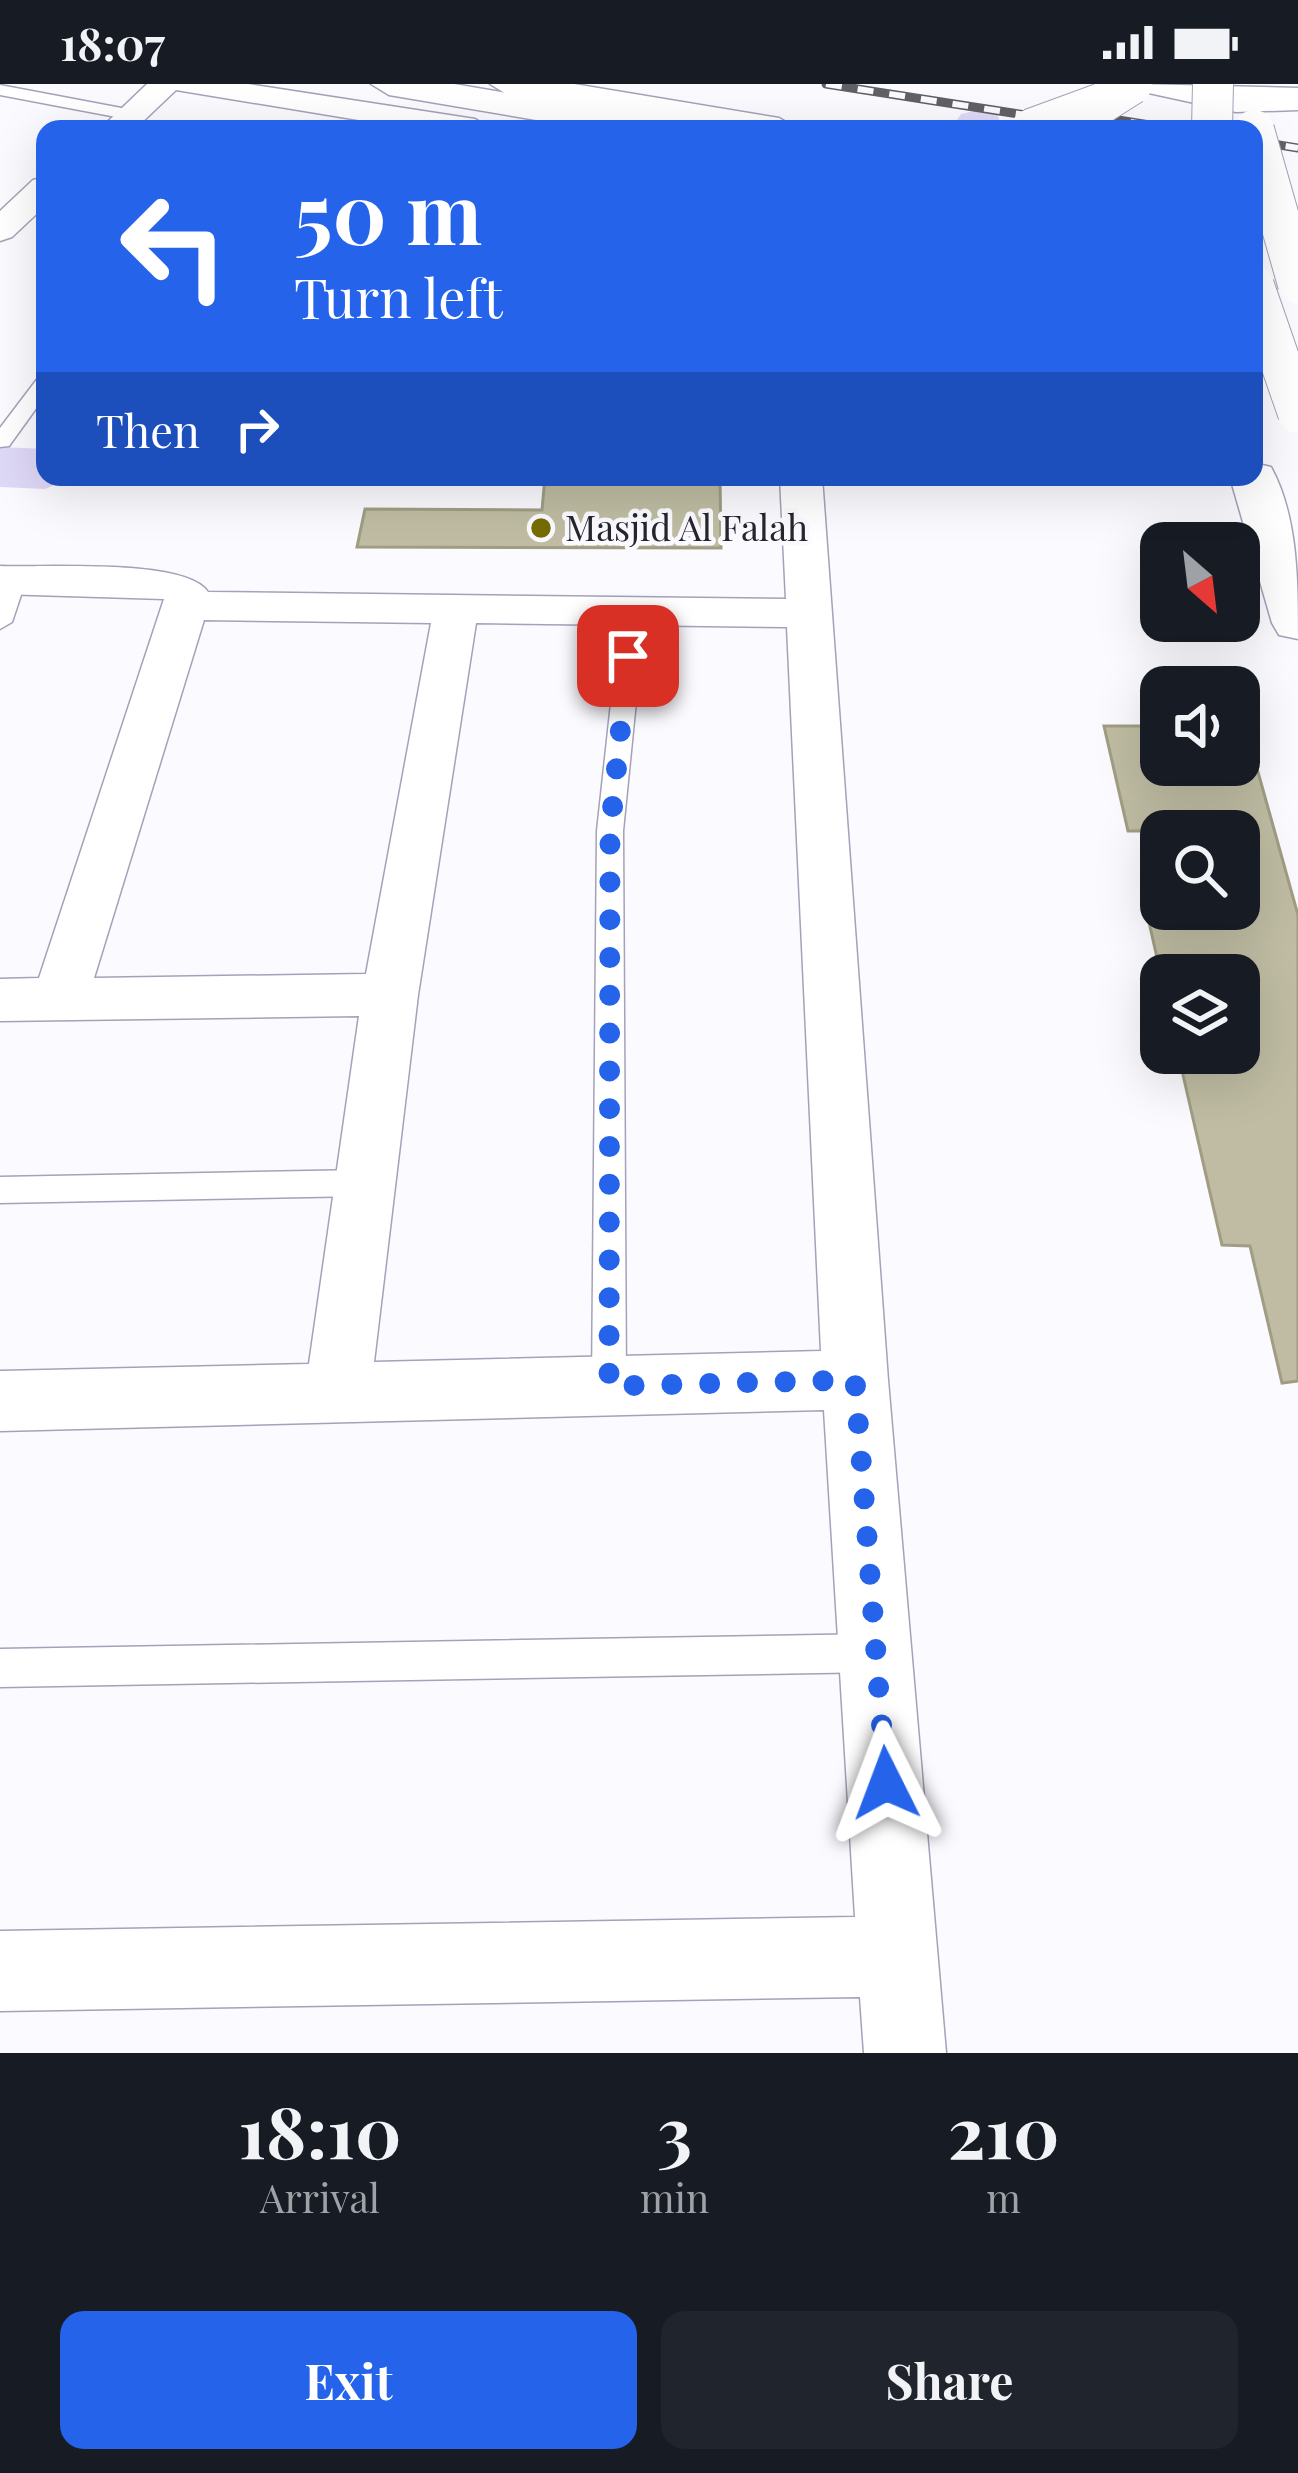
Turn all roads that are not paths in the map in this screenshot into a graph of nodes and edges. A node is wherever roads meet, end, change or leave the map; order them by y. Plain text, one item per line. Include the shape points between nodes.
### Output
1 (165, 84) edge
2 (188, 84) edge
3 (389, 84) edge
4 (508, 84) edge
5 (1132, 84) edge
6 (1157, 84) edge
7 (1213, 84) edge
8 (1256, 84) edge
9 (0, 90) edge
10 (1298, 99) edge
11 (116, 120) edge
12 (126, 120) edge
13 (418, 120) edge
14 (602, 120) edge
15 (725, 120) edge
16 (1057, 120) edge
17 (1212, 120) edge
18 (1254, 120) edge
19 (1263, 161) edge
20 (36, 197) edge
21 (0, 230) edge
22 (1298, 284) edge
23 (1263, 312) edge
24 (1263, 366) edge
25 (1298, 370) edge
26 (36, 394) edge
27 (1298, 413) edge
28 (1, 441) edge
29 (802, 486) edge
30 (1257, 486) edge
31 (5, 594) edge
32 (187, 606) junction
33 (456, 610) junction
34 (633, 612) junction
35 (812, 613) junction
36 (1298, 623) edge
37 (390, 995) junction
38 (60, 998) junction
39 (0, 1000) edge
40 (362, 1183) junction
41 (0, 1190) edge
42 (855, 1380) junction
43 (609, 1386) junction
44 (338, 1393) junction
45 (0, 1402) edge
46 (879, 1653) junction
47 (0, 1668) edge
48 (895, 1956) junction
49 (0, 1971) edge
50 (905, 2053) edge

1 - 12 street
2 - 13 street
3 - 14 main road
4 - 15 main road
5 - 16 main road, bridge
6 - 10 main road via 1236,101
7 - 17 main road, bridge
8 - 18 main road
9 - 11 lane
19 - 22 main road, bridge
20 - 21 street
23 - 27 main road, bridge
24 - 25 main road
26 - 28 lane
29 - 35 street
30 - 36 main road
31 - 32 street via 170,585 186,592
32 - 33 street
32 - 38 street
33 - 34 street
33 - 37 street
34 - 35 street
34 - 43 lane via 610,832
35 - 42 street
37 - 38 street
37 - 40 street
38 - 39 street
40 - 41 lane
40 - 44 street
42 - 43 street
42 - 46 street
43 - 44 street
44 - 45 street
46 - 47 lane
46 - 48 street
48 - 49 street
48 - 50 street

